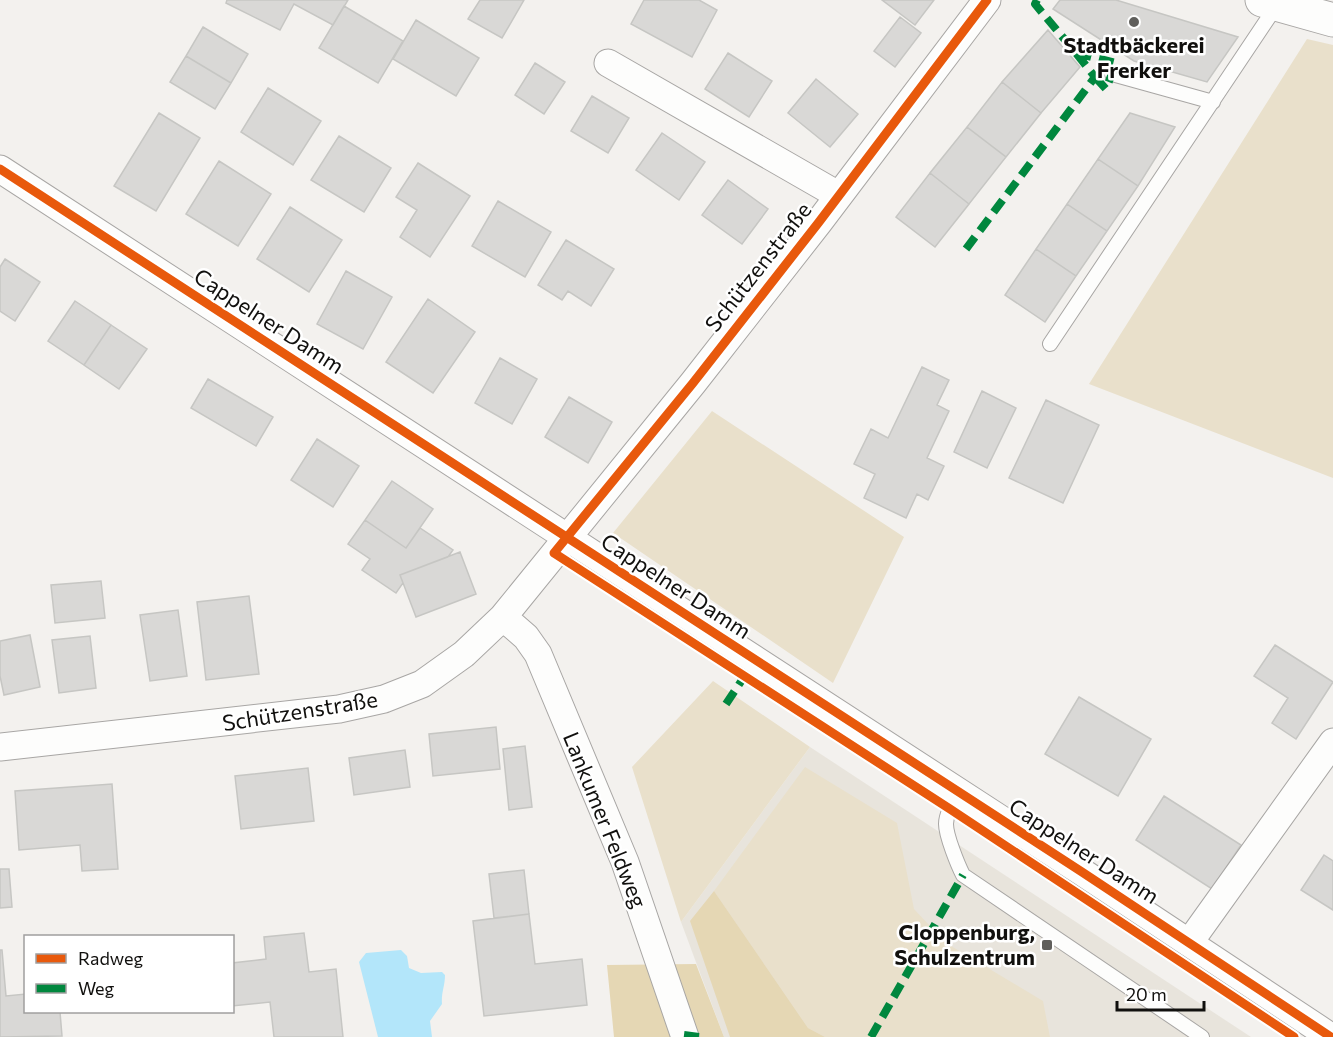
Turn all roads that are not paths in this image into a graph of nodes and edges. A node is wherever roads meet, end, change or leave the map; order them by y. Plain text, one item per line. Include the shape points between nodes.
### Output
1 (987, 0) edge
2 (1270, 2) edge
3 (1333, 20) edge
4 (608, 63) dead end
5 (1112, 74) dead end
6 (1213, 102) junction
7 (0, 169) edge
8 (838, 195) junction
9 (1050, 344) dead end
10 (567, 539) junction
11 (503, 617) junction
12 (1333, 742) edge
13 (0, 747) edge
14 (959, 793) junction
15 (1190, 943) junction
16 (685, 1037) edge
17 (1202, 1037) edge
18 (1331, 1037) edge

1 - 8 street, Schützenstraße
2 - 3 street
2 - 6 lane
4 - 8 street, Schützenstraße
5 - 6 lane
6 - 9 lane
7 - 10 street, Cappelner Damm
8 - 10 street, Schützenstraße
10 - 11 street, Schützenstraße
10 - 14 street, Cappelner Damm
11 - 13 street, Schützenstraße via 464,654 422,684 384,699 295,715
11 - 16 street, Lankumer Feldweg via 538,654 625,862
12 - 15 street
14 - 15 street, Cappelner Damm
14 - 17 lane via 946,825 963,875
15 - 18 street, Cappelner Damm

